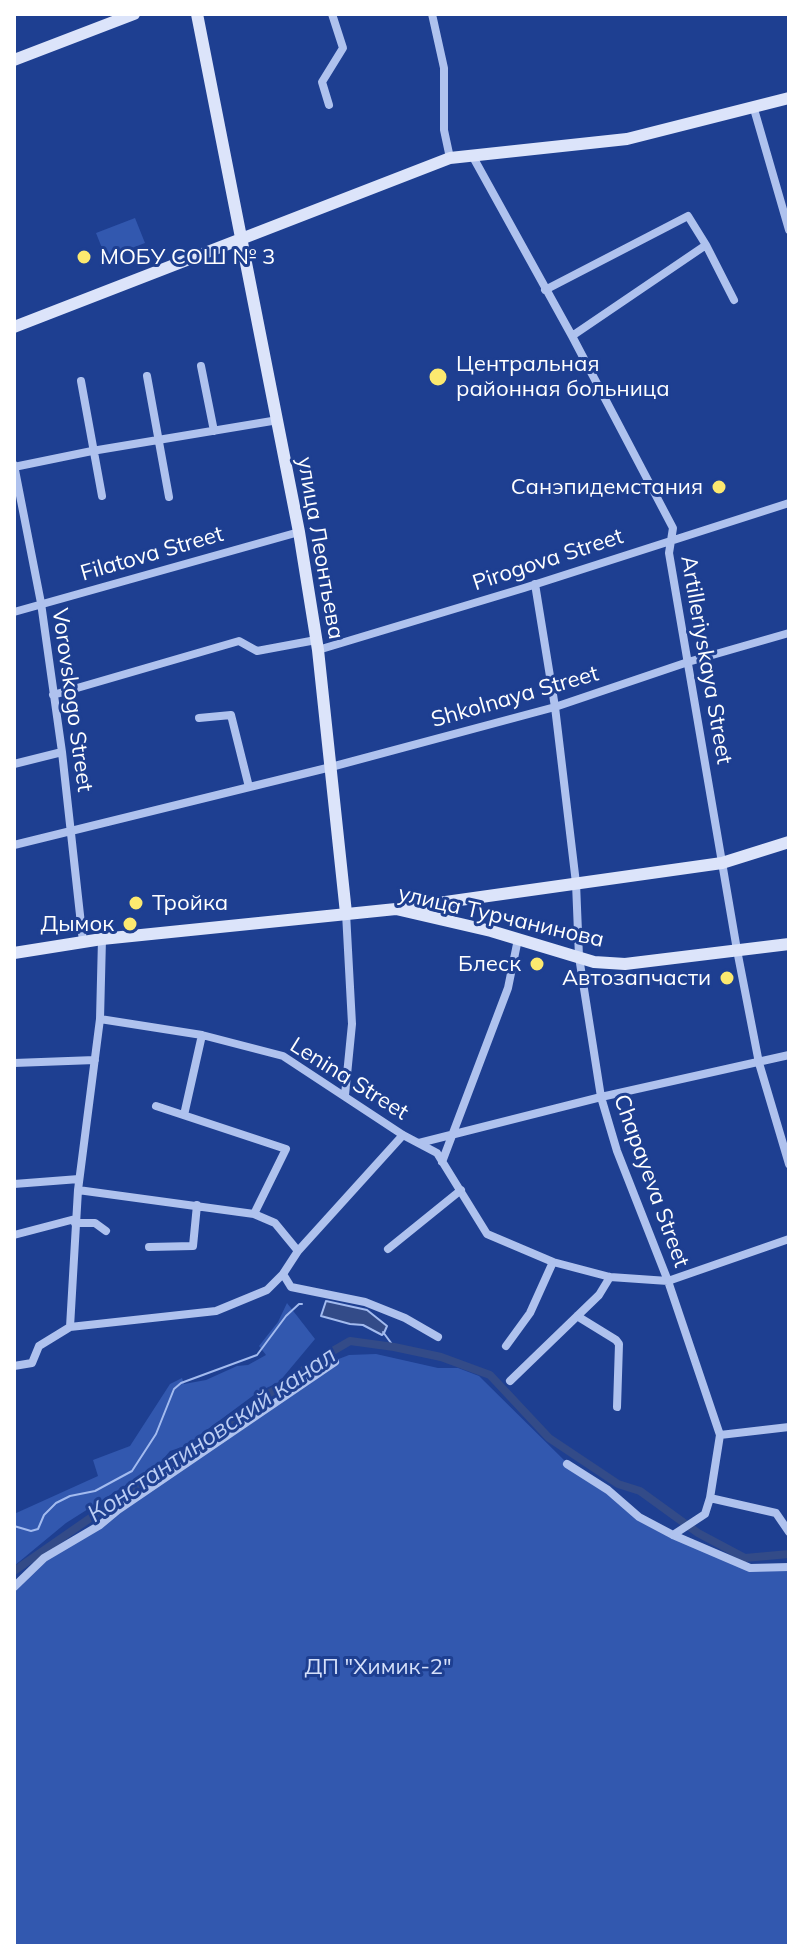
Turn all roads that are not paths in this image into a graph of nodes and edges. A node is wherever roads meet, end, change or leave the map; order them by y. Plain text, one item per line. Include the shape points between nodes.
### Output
1 (134, 14) edge
2 (197, 14) edge
3 (332, 14) edge
4 (432, 14) edge
5 (14, 60) edge
6 (789, 98) edge
7 (329, 105) dead end
8 (754, 109) junction
9 (473, 157) junction
10 (450, 158) junction
11 (789, 230) edge
12 (240, 240) junction
13 (706, 245) junction
14 (545, 290) junction
15 (734, 300) dead end
16 (14, 327) edge
17 (572, 336) junction
18 (201, 366) dead end
19 (147, 376) dead end
20 (81, 381) dead end
21 (278, 420) junction
22 (214, 431) junction
23 (160, 439) junction
24 (92, 451) junction
25 (14, 466) edge
26 (102, 496) dead end
27 (169, 497) dead end
28 (789, 506) edge
29 (299, 532) junction
30 (669, 540) junction
31 (535, 584) junction
32 (41, 603) junction
33 (14, 612) edge
34 (789, 633) edge
35 (317, 645) junction
36 (688, 662) junction
37 (53, 695) junction
38 (555, 707) junction
39 (199, 718) dead end
40 (62, 752) junction
41 (14, 764) edge
42 (331, 767) junction
43 (249, 787) junction
44 (70, 831) junction
45 (789, 842) edge
46 (14, 845) edge
47 (722, 863) junction
48 (576, 883) junction
49 (396, 909) junction
50 (346, 913) junction
51 (102, 939) junction
52 (518, 939) junction
53 (83, 942) junction
54 (789, 944) edge
55 (737, 950) junction
56 (14, 953) edge
57 (579, 957) junction
58 (100, 1019) junction
59 (202, 1035) junction
60 (789, 1055) edge
61 (95, 1060) junction
62 (14, 1063) edge
63 (759, 1063) junction
64 (345, 1095) junction
65 (601, 1097) junction
66 (156, 1106) dead end
67 (184, 1115) junction
68 (452, 1134) junction
69 (403, 1135) junction
70 (419, 1144) junction
71 (442, 1162) junction
72 (789, 1164) edge
73 (79, 1179) junction
74 (14, 1184) edge
75 (78, 1190) junction
76 (461, 1190) junction
77 (197, 1205) junction
78 (254, 1214) junction
79 (75, 1221) junction
80 (106, 1231) dead end
81 (14, 1235) edge
82 (789, 1239) edge
83 (149, 1247) dead end
84 (388, 1249) dead end
85 (298, 1251) junction
86 (553, 1262) junction
87 (283, 1274) junction
88 (610, 1277) junction
89 (668, 1281) junction
90 (577, 1316) junction
91 (70, 1327) junction
92 (438, 1337) dead end
93 (506, 1346) dead end
94 (335, 1362) dead end
95 (14, 1366) edge
96 (510, 1381) dead end
97 (617, 1407) dead end
98 (789, 1427) edge
99 (720, 1435) junction
100 (567, 1464) dead end
101 (710, 1498) junction
102 (789, 1532) edge
103 (673, 1535) junction
104 (789, 1567) edge
105 (14, 1587) edge

1 - 5 street
2 - 12 street, улица Леонтьева
3 - 7 street via 343,48 322,82
4 - 10 street via 444,68 444,130
6 - 8 street
8 - 9 street via 627,139
8 - 11 street
9 - 10 street
9 - 14 street, Artilleriyskaya Street
10 - 12 street
12 - 16 street
12 - 21 street, улица Леонтьева
13 - 14 street via 688,216
13 - 15 street
13 - 17 street
14 - 17 street, Artilleriyskaya Street
17 - 30 street, Artilleriyskaya Street via 669,518
18 - 22 street
19 - 23 street
20 - 24 street
21 - 22 street
21 - 29 street, улица Леонтьева
22 - 23 street
23 - 24 street
23 - 27 street
24 - 25 street
24 - 26 street
25 - 32 street, Vorovskogo Street
28 - 30 street, Pirogova Street
29 - 32 street, Filatova Street
29 - 35 street, улица Леонтьева
30 - 31 street, Pirogova Street
30 - 36 street, Artilleriyskaya Street
31 - 35 street, Pirogova Street
31 - 38 street, Chapayeva Street
32 - 33 street, Filatova Street
32 - 37 street, Vorovskogo Street
34 - 36 street, Shkolnaya Street
35 - 37 street, Pirogova Street via 257,651 239,641
35 - 42 street, улица Леонтьева
36 - 38 street, Shkolnaya Street
36 - 47 street, Artilleriyskaya Street
37 - 40 street, Vorovskogo Street
38 - 42 street, Shkolnaya Street
38 - 48 street, Chapayeva Street
39 - 43 street via 231,715
40 - 41 street
40 - 44 street, Vorovskogo Street
42 - 43 street, Shkolnaya Street
42 - 50 street, улица Леонтьева
43 - 44 street, Shkolnaya Street
44 - 46 street, Shkolnaya Street
44 - 53 street, Vorovskogo Street
45 - 47 street
47 - 48 street
47 - 55 street, Artilleriyskaya Street
48 - 49 street
48 - 57 street, Chapayeva Street
49 - 50 street, улица Турчанинова
49 - 52 street, улица Турчанинова
50 - 51 street, улица Турчанинова
50 - 64 street, улица Леонтьева via 352,1024
51 - 53 street, улица Турчанинова
51 - 58 street
52 - 57 street, улица Турчанинова
52 - 68 street via 508,988
53 - 56 street, улица Турчанинова
54 - 55 street, улица Турчанинова
55 - 57 street, улица Турчанинова via 625,964
55 - 63 street, Artilleriyskaya Street
57 - 65 street, Chapayeva Street
58 - 59 street, Lenina Street
58 - 61 street
59 - 64 street, Lenina Street via 283,1056
59 - 67 street
60 - 63 street
61 - 62 street
61 - 73 street
63 - 65 street
63 - 72 street, Artilleriyskaya Street
64 - 69 street, Lenina Street
65 - 68 street
65 - 89 street, Chapayeva Street
66 - 67 street
67 - 78 street via 286,1149
68 - 70 street
68 - 71 street
69 - 70 street, Lenina Street
69 - 85 street
70 - 71 street, Lenina Street via 437,1153
71 - 76 street, Lenina Street
73 - 74 street
73 - 75 street
75 - 77 street
75 - 79 street
76 - 84 street
76 - 86 street, Lenina Street via 487,1234
77 - 78 street
77 - 83 street via 193,1246
78 - 85 street via 275,1223
79 - 80 street via 95,1223
79 - 81 street
79 - 91 street
82 - 89 street, Lenina Street
85 - 87 street
86 - 88 street, Lenina Street
86 - 93 street via 530,1313
87 - 91 street via 267,1290 216,1311
87 - 92 street via 291,1287 365,1302
88 - 89 street, Lenina Street
88 - 90 street
89 - 99 street, Chapayeva Street
90 - 96 street
90 - 97 street via 619,1344
91 - 95 street via 39,1346 32,1363
94 - 105 street via 44,1558
98 - 99 street
99 - 101 street, Chapayeva Street
100 - 103 street
101 - 102 street via 776,1513
101 - 103 street via 705,1514
103 - 104 street via 750,1568

